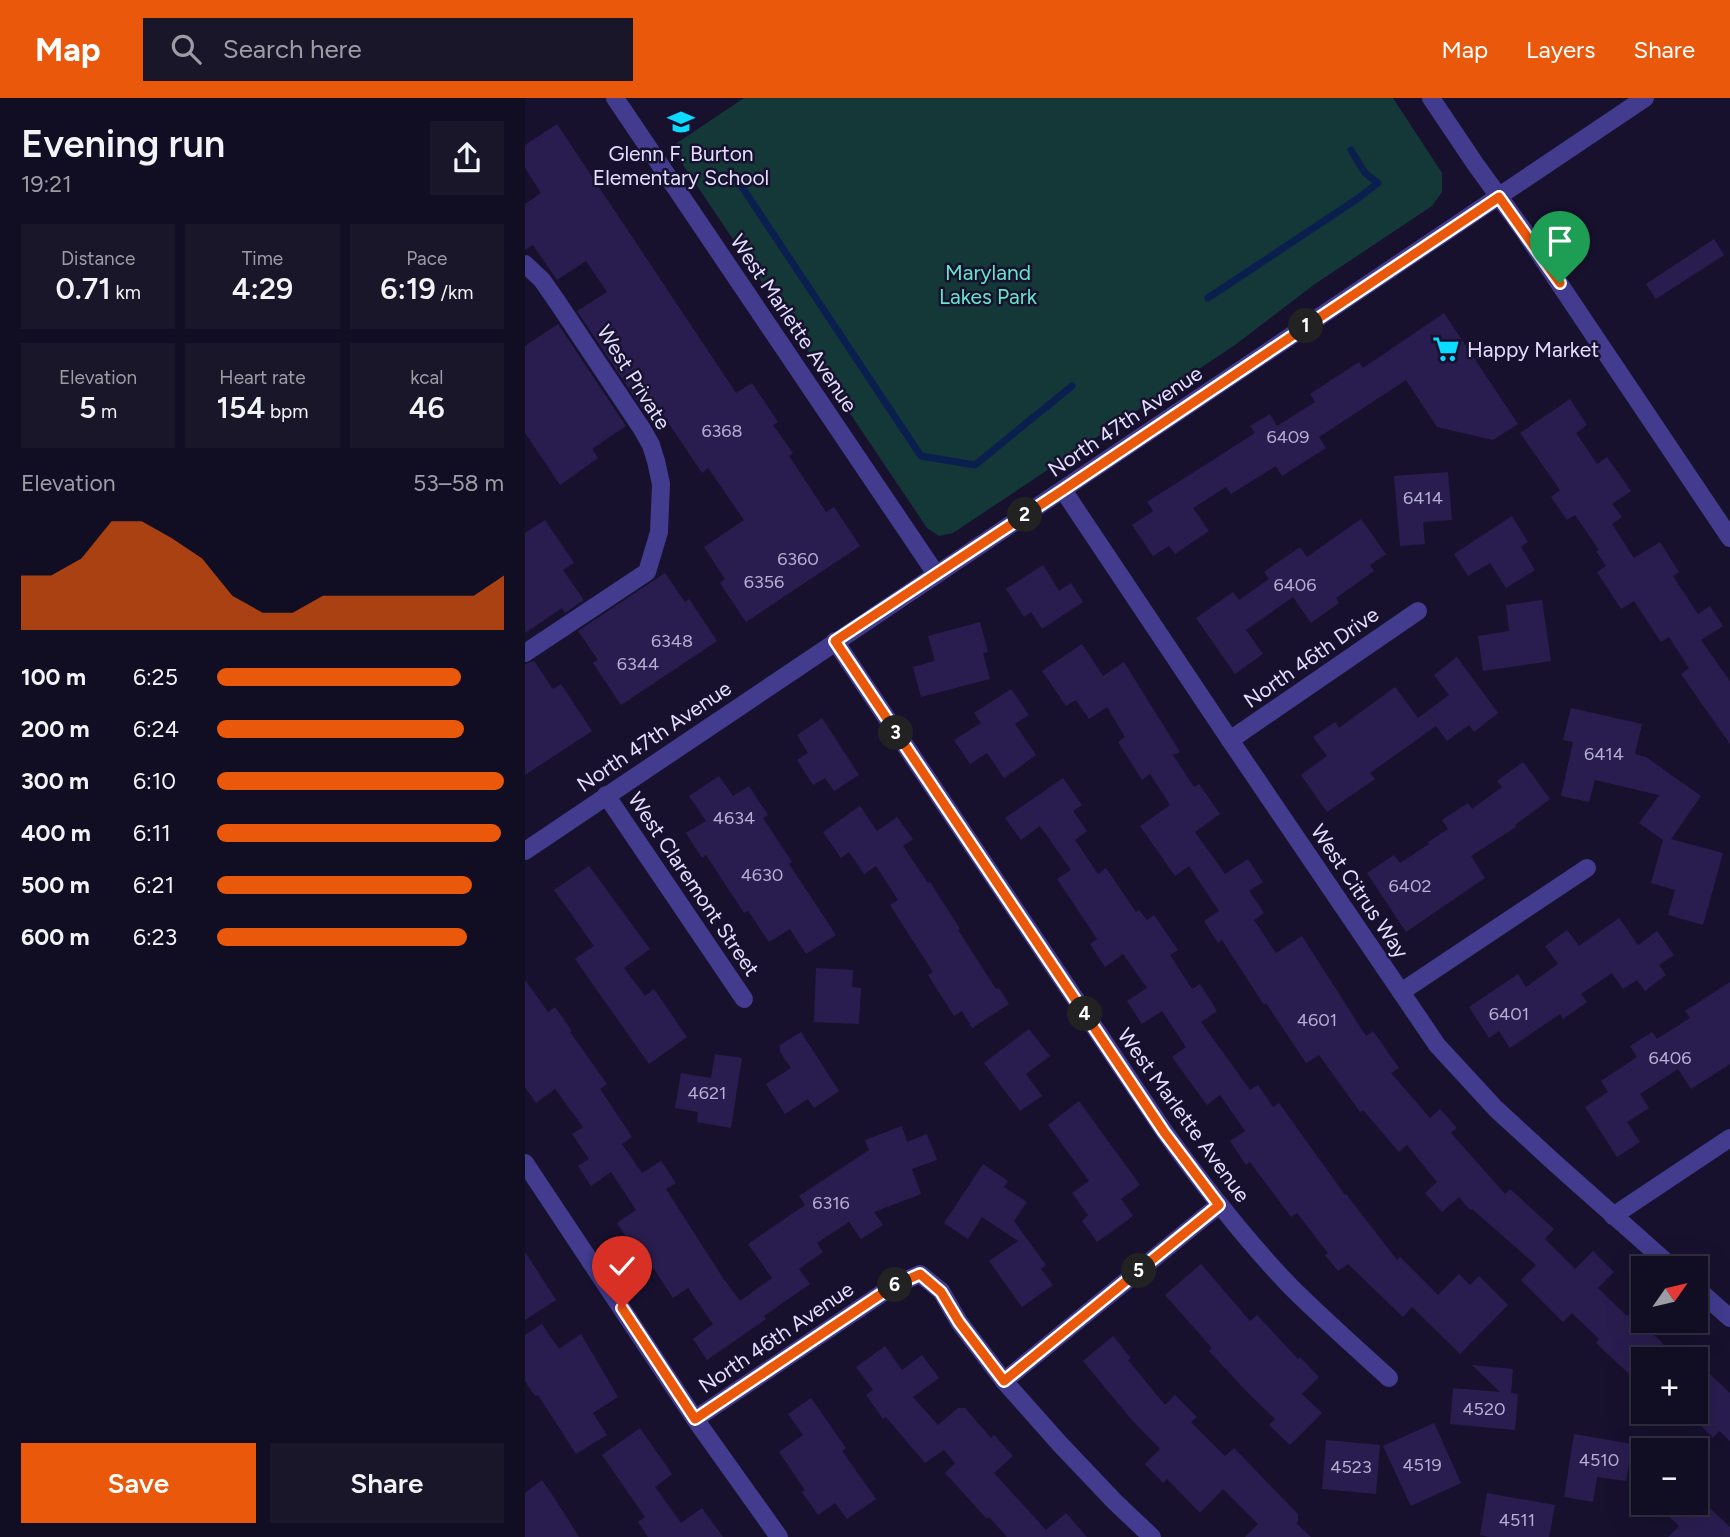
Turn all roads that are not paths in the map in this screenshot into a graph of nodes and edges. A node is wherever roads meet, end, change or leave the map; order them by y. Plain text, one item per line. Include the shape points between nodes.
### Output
1 (615, 98) edge
2 (1431, 98) edge
3 (1645, 98) edge
4 (1499, 197) junction
5 (525, 264) edge
6 (1063, 490) junction
7 (1730, 538) edge
8 (936, 574) junction
9 (1418, 611) dead end
10 (835, 641) junction
11 (525, 653) edge
12 (1230, 740) junction
13 (606, 796) junction
14 (525, 851) edge
15 (1587, 868) dead end
16 (1401, 992) junction
17 (744, 999) dead end
18 (1730, 1138) edge
19 (525, 1163) edge
20 (1219, 1205) junction
21 (1613, 1216) junction
22 (1659, 1256) edge
23 (1708, 1299) edge
24 (1730, 1318) edge
25 (1389, 1378) dead end
26 (1004, 1381) junction
27 (695, 1419) junction
28 (779, 1537) edge
29 (1152, 1537) edge

1 - 8 street, West Marlette Avenue
2 - 4 street
3 - 4 street, North 47th Avenue
4 - 6 street, North 47th Avenue
4 - 7 street
5 - 11 street, West Private via 542,280 642,429 651,445 660,484 659,532 646,572
6 - 8 street, North 47th Avenue
6 - 12 street, West Citrus Way
8 - 10 street, North 47th Avenue
9 - 12 street, North 46th Drive
10 - 13 street, North 47th Avenue
10 - 20 street, West Marlette Avenue via 1164,1132
12 - 16 street, West Citrus Way
13 - 14 street, North 47th Avenue
13 - 17 street, West Claremont Street
15 - 16 street
16 - 21 street, West Citrus Way via 1437,1045 1496,1110
18 - 21 street
19 - 27 street
20 - 25 street, West Marlette Avenue via 1315,1311
20 - 26 street
21 - 22 street, West Citrus Way
23 - 24 street
26 - 27 street, North 46th Avenue via 941,1292 920,1274 893,1286
26 - 29 street
27 - 28 street

